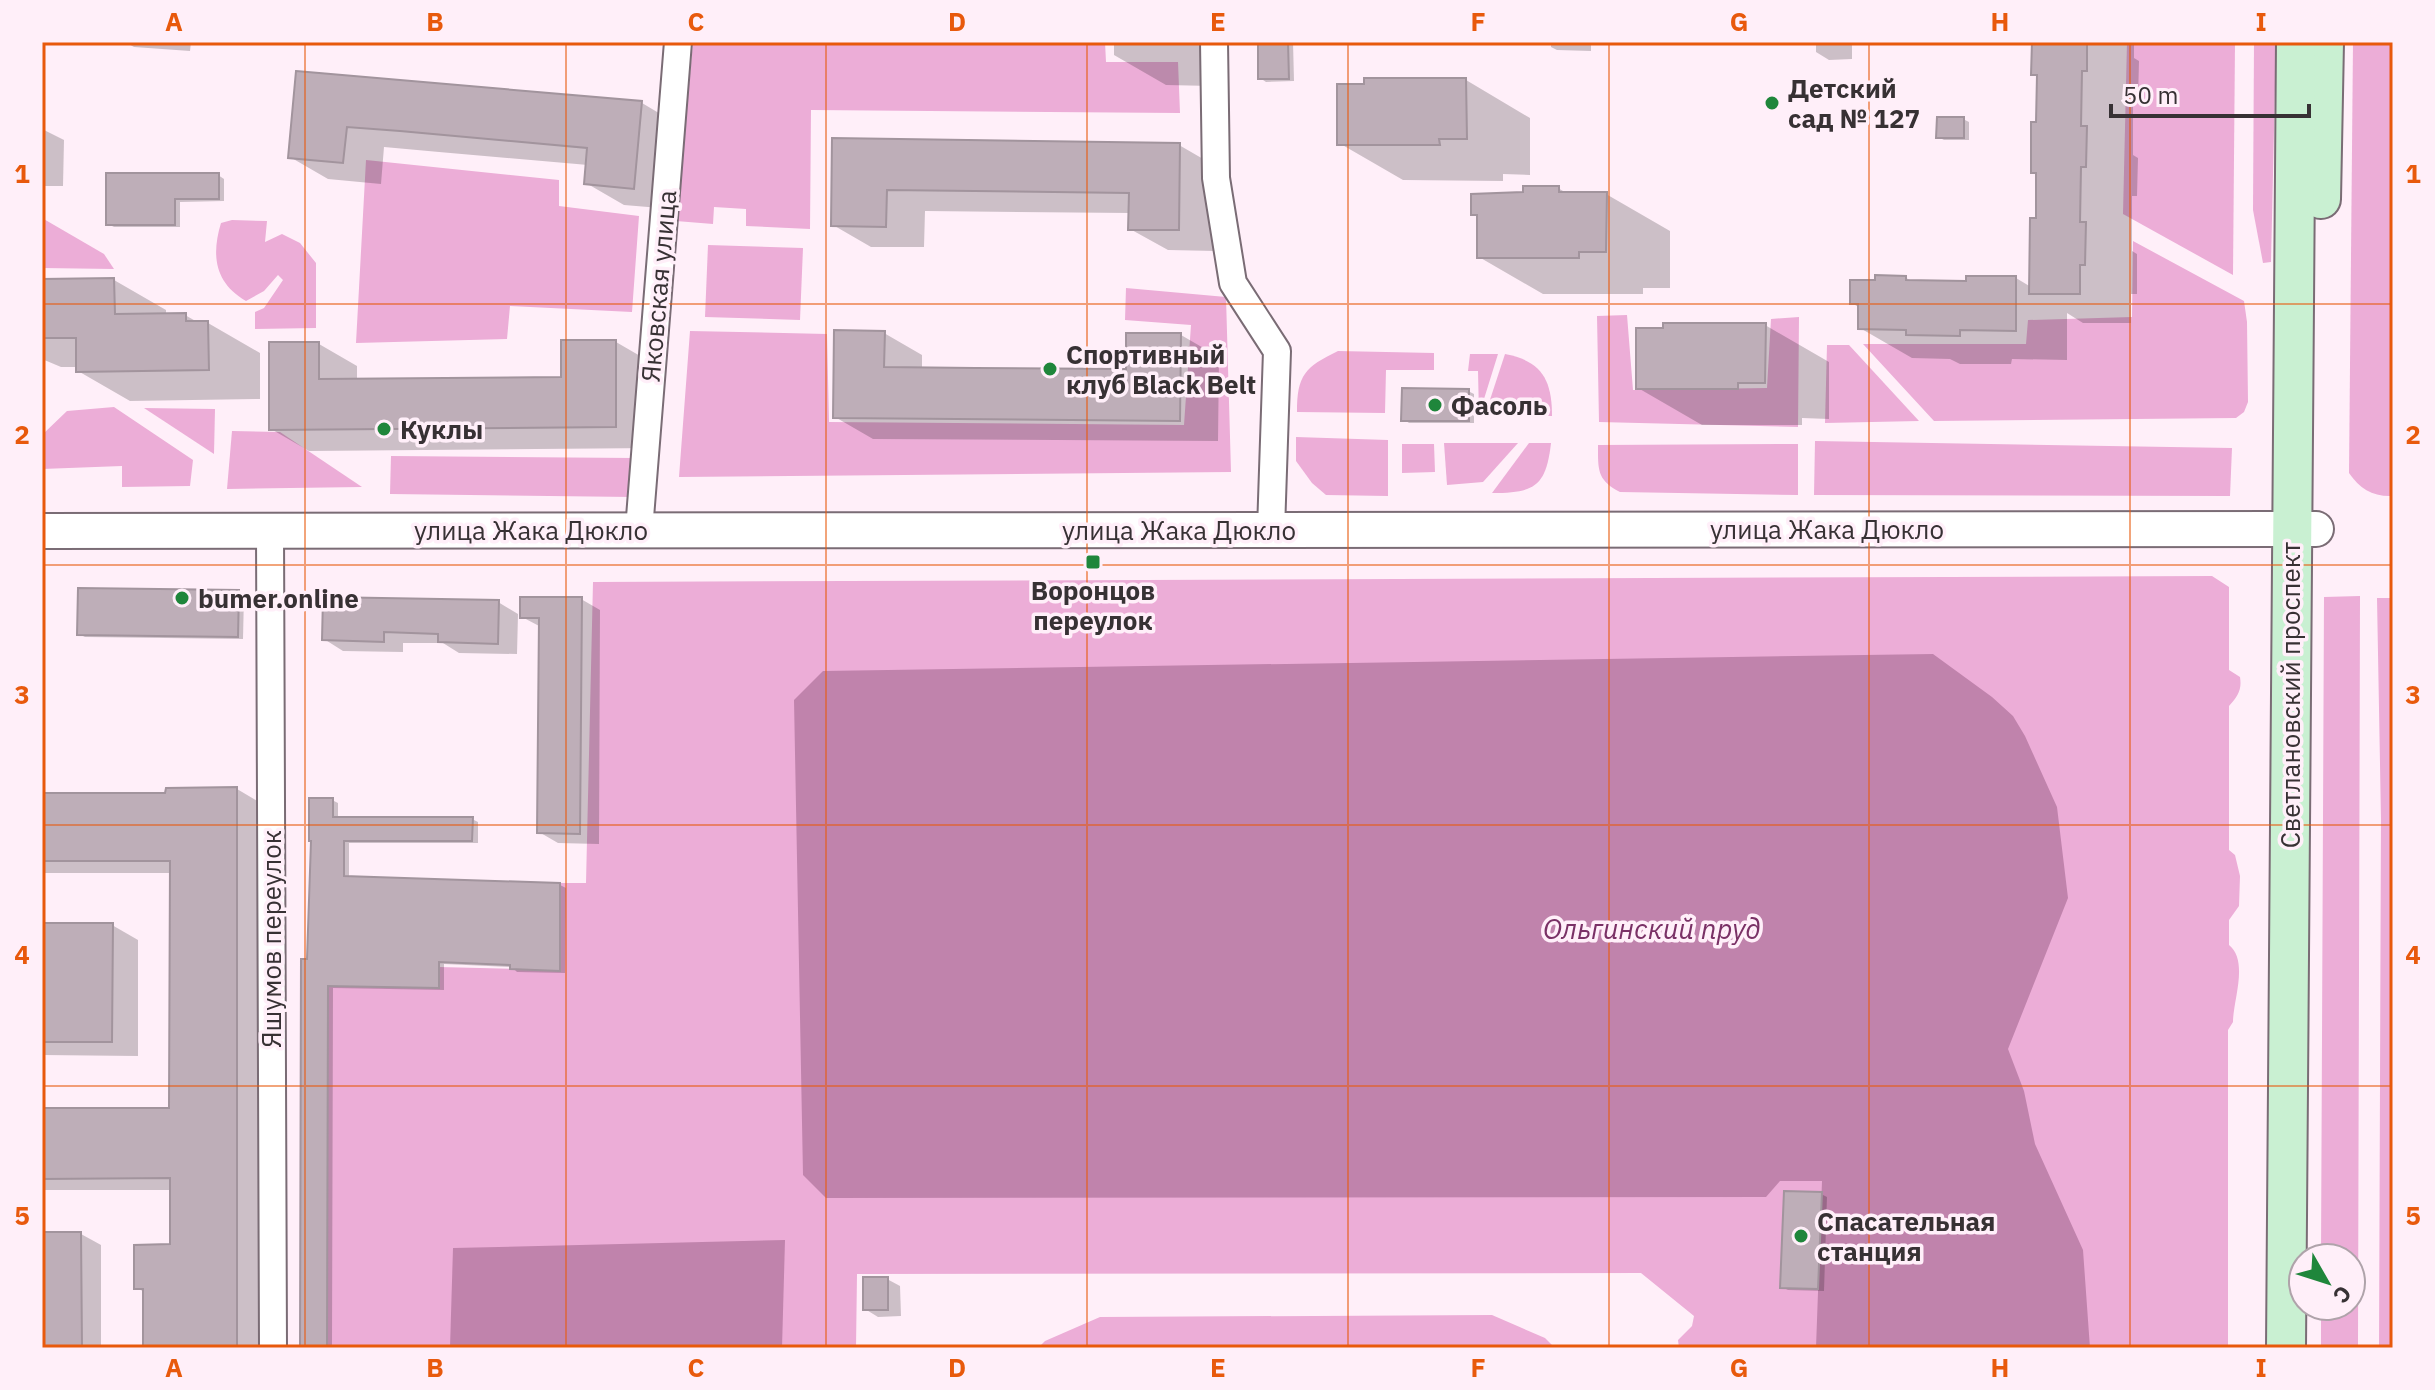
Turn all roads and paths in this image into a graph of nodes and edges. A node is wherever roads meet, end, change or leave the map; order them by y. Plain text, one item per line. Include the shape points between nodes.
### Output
1 (678, 42) edge
2 (1214, 42) edge
3 (2296, 42) edge
4 (2324, 42) edge
5 (2304, 529) junction
6 (639, 530) junction
7 (1271, 530) junction
8 (42, 531) edge
9 (270, 531) junction
10 (2313, 1242) edge
11 (2312, 1322) edge
12 (273, 1348) edge
13 (2286, 1348) edge
14 (2312, 1348) edge

1 - 6 street, Яковская улица
2 - 7 street via 1216,178 1233,283 1277,351
3 - 5 main road, Светлановский проспект
4 - 5 main road, Светлановский проспект
5 - 7 street, улица Жака Дюкло
5 - 10 main road, Светлановский проспект
5 - 13 main road, Светлановский проспект
6 - 7 street, улица Жака Дюкло
6 - 9 street, улица Жака Дюкло
8 - 9 street, улица Жака Дюкло
9 - 12 street, Яшумов переулок
11 - 14 main road

